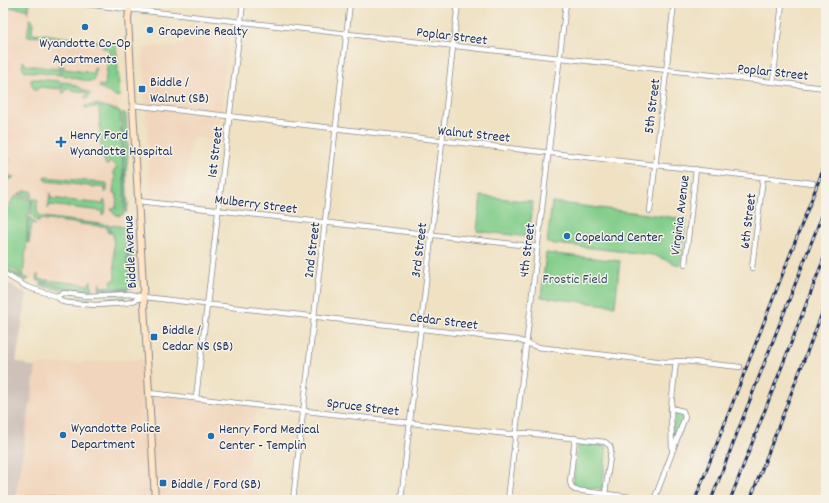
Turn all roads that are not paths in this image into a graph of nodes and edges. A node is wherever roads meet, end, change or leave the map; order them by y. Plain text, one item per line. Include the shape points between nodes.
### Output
1 (75, 3) edge
2 (242, 3) edge
3 (350, 3) edge
4 (458, 3) edge
5 (566, 3) edge
6 (674, 3) edge
7 (782, 3) edge
8 (129, 6) edge
9 (240, 22) junction
10 (347, 34) junction
11 (453, 46) junction
12 (560, 58) junction
13 (666, 70) junction
14 (773, 82) junction
15 (826, 88) edge
16 (132, 105) junction
17 (230, 116) junction
18 (336, 128) junction
19 (442, 140) junction
20 (549, 152) junction
21 (655, 164) junction
22 (696, 169) junction
23 (763, 177) junction
24 (813, 183) dead end
25 (138, 200) junction
26 (219, 210) junction
27 (650, 211) dead end
28 (325, 222) junction
29 (431, 235) junction
30 (538, 247) junction
31 (685, 264) dead end
32 (752, 268) dead end
33 (3, 273) edge
34 (56, 296) junction
35 (144, 297) junction
36 (208, 304) junction
37 (314, 316) junction
38 (421, 328) junction
39 (526, 343) junction
40 (676, 361) junction
41 (740, 367) dead end
42 (149, 392) junction
43 (196, 398) junction
44 (671, 408) junction
45 (303, 410) junction
46 (409, 422) junction
47 (516, 433) junction
48 (575, 438) junction
49 (672, 453) junction
50 (605, 494) junction
51 (50, 498) dead end
52 (62, 500) edge
53 (155, 500) edge
54 (293, 500) edge
55 (401, 500) edge
56 (508, 500) edge
57 (654, 500) edge

1 - 8 street, Poplar Street
2 - 9 street, 1st Street
3 - 10 street, 2nd Street
4 - 11 street, 3rd Street
5 - 12 street, 4th Street
6 - 13 street, 5th Street
7 - 14 street
8 - 9 street, Poplar Street
8 - 16 main road, Biddle Avenue
9 - 10 street, Poplar Street
9 - 17 street, 1st Street
10 - 11 street, Poplar Street
10 - 18 street, 2nd Street
11 - 12 street, Poplar Street
11 - 19 street, 3rd Street
12 - 13 street, Poplar Street
12 - 20 street, 4th Street
13 - 14 street, Poplar Street
13 - 21 street, 5th Street
14 - 15 street, Poplar Street
16 - 17 street, Walnut Street
16 - 25 main road, Biddle Avenue
17 - 18 street, Walnut Street
17 - 26 street, 1st Street
18 - 19 street, Walnut Street
18 - 28 street, 2nd Street
19 - 20 street, Walnut Street
19 - 29 street, 3rd Street
20 - 21 street, Walnut Street
20 - 30 street, 4th Street
21 - 22 street, Walnut Street
21 - 27 street, 5th Street
22 - 23 street, Walnut Street
22 - 31 street, Virginia Avenue
23 - 24 street, Walnut Street
23 - 32 street, 6th Street
25 - 26 street, Mulberry Street
25 - 35 main road, Biddle Avenue
26 - 28 street, Mulberry Street
26 - 36 street, 1st Street
28 - 29 street, Mulberry Street
28 - 37 street, 2nd Street
29 - 30 street, Mulberry Street
29 - 38 street, 3rd Street
30 - 39 street, 4th Street
33 - 34 street via 27,287
34 - 35 street, Cedar Street via 130,294
34 - 35 street via 63,302 82,305 127,304
35 - 36 street, Cedar Street
35 - 42 main road, Biddle Avenue
36 - 37 street, Cedar Street
36 - 43 street, 1st Street
37 - 38 street, Cedar Street
37 - 45 street, 2nd Street
38 - 39 street, Cedar Street
38 - 46 street, 3rd Street
39 - 40 street, Cedar Street via 534,347 665,362
39 - 47 street, 4th Street
40 - 41 street, Cedar Street
40 - 44 street
42 - 43 street, Spruce Street
42 - 53 main road, Biddle Avenue
43 - 45 street, Spruce Street
44 - 49 street
44 - 49 street via 683,411 685,417
45 - 46 street, Spruce Street
45 - 54 street, 2nd Street
46 - 47 street, Spruce Street
46 - 55 street, 3rd Street
47 - 48 street, Spruce Street
47 - 56 street, 4th Street
48 - 50 street via 570,486 575,490
48 - 50 street, Spruce Street via 605,442 610,446
49 - 57 street
50 - 57 street
51 - 52 street

